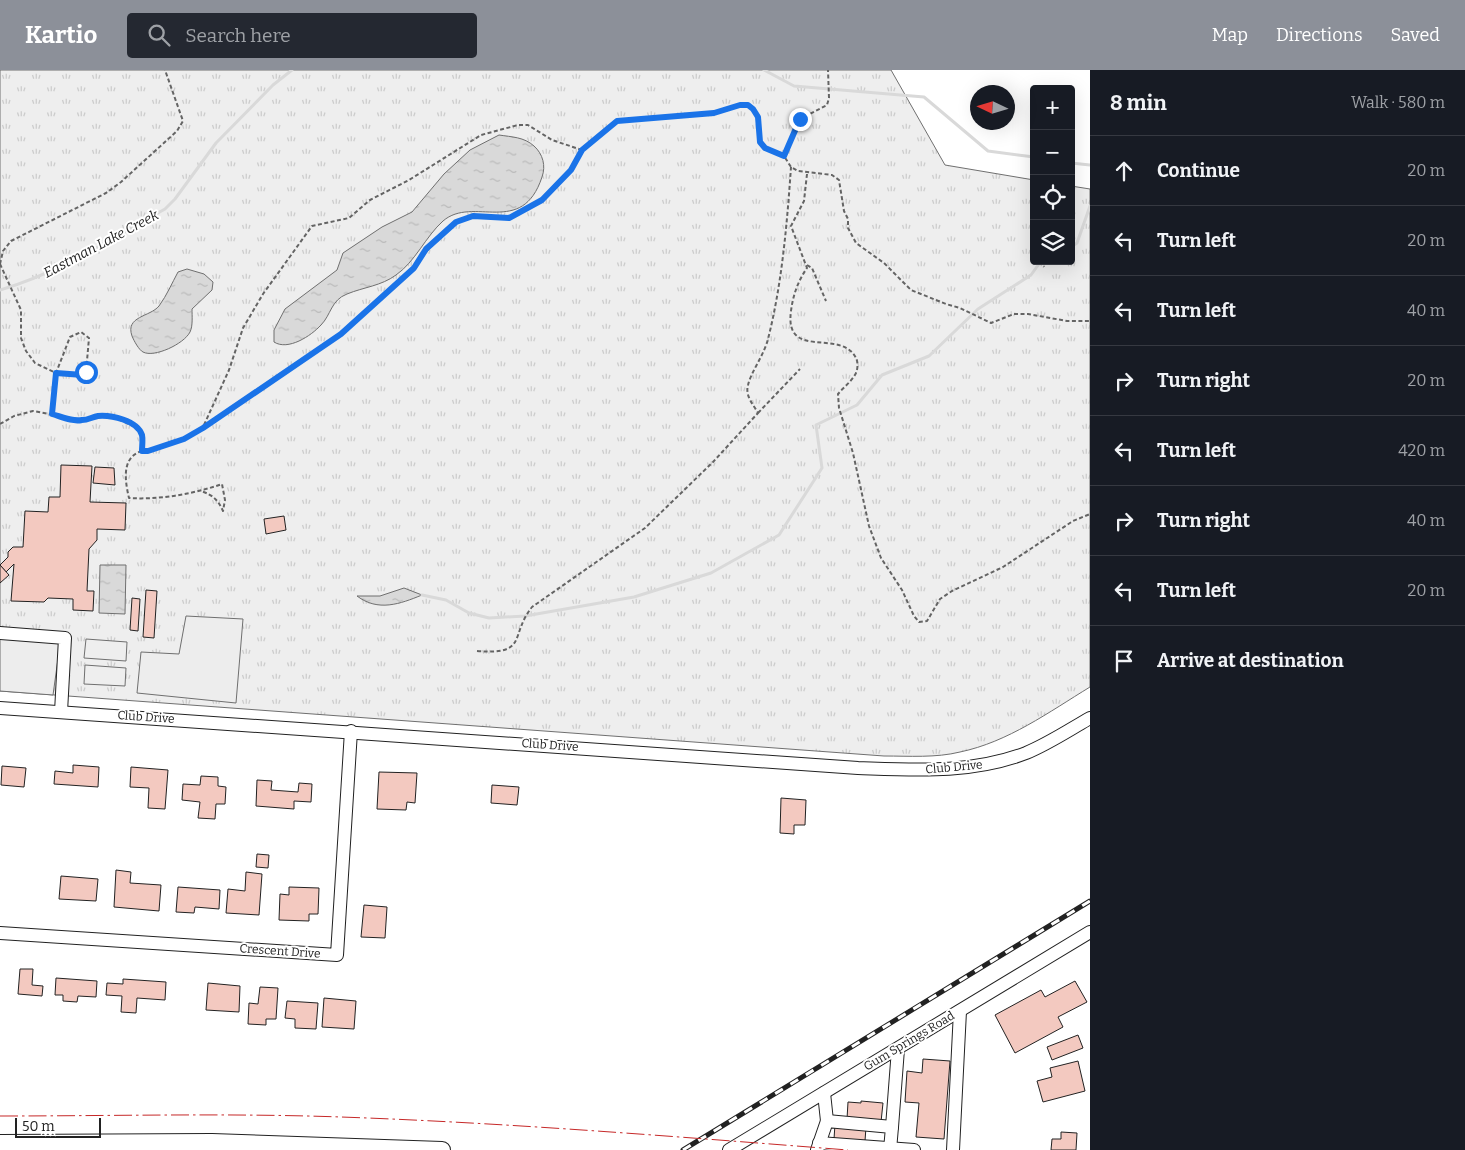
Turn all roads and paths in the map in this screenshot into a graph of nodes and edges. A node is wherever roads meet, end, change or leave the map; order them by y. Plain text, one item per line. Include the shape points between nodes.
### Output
1 (165, 70) edge
2 (828, 70) edge
3 (582, 150) junction
4 (784, 156) junction
5 (791, 167) junction
6 (807, 174) junction
7 (0, 264) edge
8 (807, 265) junction
9 (826, 301) dead end
10 (1090, 322) edge
11 (800, 369) dead end
12 (56, 373) junction
13 (758, 413) junction
14 (52, 414) junction
15 (0, 424) edge
16 (203, 428) junction
17 (142, 451) junction
18 (201, 492) junction
19 (1090, 514) edge
20 (0, 633) edge
21 (477, 650) dead end
22 (0, 708) edge
23 (61, 712) junction
24 (1090, 718) edge
25 (351, 731) junction
26 (1090, 932) edge
27 (0, 933) edge
28 (960, 1011) junction
29 (898, 1049) junction
30 (824, 1093) junction
31 (827, 1122) junction
32 (892, 1126) junction
33 (0, 1143) edge
34 (818, 1147) edge
35 (890, 1149) edge
36 (442, 1150) edge
37 (729, 1150) edge
38 (914, 1150) edge
39 (953, 1150) edge

1 - 7 path via 183,121 177,131 106,192 11,241 3,251
2 - 4 path via 827,104 800,119
3 - 4 path via 617,121 714,113 748,105 758,117 760,142 765,148
3 - 16 path via 571,170 542,200 509,218 473,216 456,222 426,249 414,268 341,334
3 - 16 path via 552,140 528,125 494,130 370,200 349,218 312,226 243,328 229,370
4 - 5 path
5 - 6 path
5 - 13 path via 787,228 768,339 748,383 747,393
6 - 8 path via 804,200 791,226
6 - 10 path via 832,175 840,180 848,228 856,243 884,263 911,290 960,308 991,324 1014,314
7 - 12 path via 21,310 21,338 26,351 35,363
8 - 9 path via 812,268
8 - 19 path via 792,300 790,319 793,332 801,340 842,345 851,350 858,361 857,371 838,394 839,408 869,526 881,558 919,622 927,620 940,599 952,591 1003,567 1073,521
11 - 13 path
12 - 12 path via 70,337 81,332 86,334 90,345 86,372 83,375
12 - 14 path
13 - 21 path via 714,462 645,528 532,607 525,616 517,642 511,648
14 - 15 path via 33,411
14 - 17 path via 69,420 97,416 126,422 142,434
16 - 17 path via 184,439
17 - 18 path via 135,453 128,463 125,480 129,498
18 - 18 path via 222,484 223,511 211,495
20 - 23 street via 65,638
22 - 23 street, Club Drive
23 - 25 street, Club Drive
24 - 25 street, Club Drive via 1028,752 1002,762 946,770 858,768
25 - 27 street, Crescent Drive via 337,955
26 - 28 street, Gum Springs Road
28 - 29 street, Gum Springs Road
28 - 39 street
29 - 30 street, Gum Springs Road
29 - 32 street
30 - 31 street
30 - 37 street, Gum Springs Road
31 - 32 street
31 - 34 street
32 - 35 street
33 - 36 main road via 238,1143
34 - 35 street
35 - 38 street

